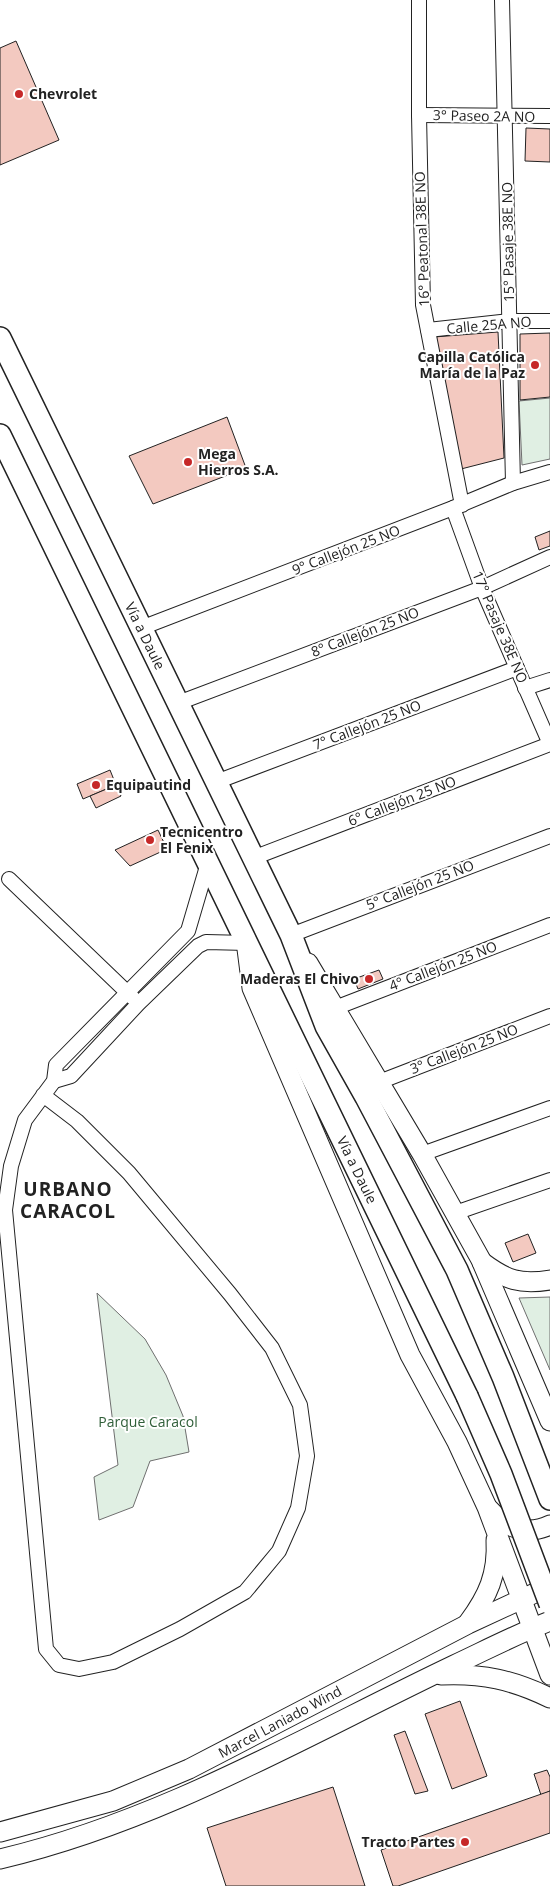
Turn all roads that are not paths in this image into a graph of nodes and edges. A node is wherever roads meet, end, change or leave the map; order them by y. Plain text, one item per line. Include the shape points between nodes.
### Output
1 (419, 0) edge
2 (502, 0) edge
3 (419, 115) junction
4 (505, 116) junction
5 (550, 116) edge
6 (510, 321) junction
7 (550, 321) edge
8 (428, 330) junction
9 (0, 338) edge
10 (0, 435) edge
11 (550, 472) edge
12 (513, 483) junction
13 (458, 507) junction
14 (550, 557) edge
15 (482, 588) junction
16 (141, 628) junction
17 (517, 668) junction
18 (550, 680) edge
19 (526, 688) junction
20 (178, 702) junction
21 (550, 744) edge
22 (216, 782) junction
23 (550, 836) edge
24 (253, 858) junction
25 (208, 863) junction
26 (9, 879) dead end
27 (550, 925) edge
28 (290, 935) junction
29 (247, 943) junction
30 (126, 992) junction
31 (138, 1004) junction
32 (335, 1008) junction
33 (550, 1016) edge
34 (54, 1081) junction
35 (378, 1082) junction
36 (43, 1095) junction
37 (550, 1108) edge
38 (422, 1154) junction
39 (550, 1180) edge
40 (455, 1213) junction
41 (480, 1260) junction
42 (550, 1280) edge
43 (550, 1421) edge
44 (550, 1499) edge
45 (487, 1506) junction
46 (550, 1525) edge
47 (496, 1531) junction
48 (550, 1586) edge
49 (522, 1598) junction
50 (550, 1604) edge
51 (468, 1624) junction
52 (542, 1624) edge
53 (432, 1675) junction
54 (550, 1675) edge
55 (550, 1698) edge
56 (0, 1832) edge
57 (0, 1859) edge

1 - 3 street, 16° Peatonal 38E NO
2 - 4 street, 15° Pasaje 38E NO
3 - 4 street, 3° Paseo 2A NO
3 - 8 street, 16° Peatonal 38E NO via 423,305
4 - 5 street, 3° Paseo 2A NO
4 - 6 street, 15° Pasaje 38E NO
6 - 7 street, Calle 25A NO
6 - 8 street, Calle 25A NO
6 - 12 street, 15° Pasaje 38E NO
8 - 13 street, 16° Peatonal 38E NO
9 - 16 main road, Vía a Daule
10 - 25 main road, Vía a Daule
11 - 12 street, 9° Callejón 25 NO
12 - 13 street, 9° Callejón 25 NO
13 - 15 street, 17° Pasaje 38E NO
13 - 16 street, 9° Callejón 25 NO
14 - 15 street, 8° Callejón 25 NO
15 - 17 street, 17° Pasaje 38E NO
15 - 20 street, 8° Callejón 25 NO
16 - 20 main road, Vía a Daule
17 - 19 street, 17° Pasaje 38E NO
17 - 22 street, 7° Callejón 25 NO
18 - 19 street
19 - 21 street, 17° Pasaje 38E NO
20 - 22 main road, Vía a Daule
21 - 24 street, 6° Callejón 25 NO
22 - 24 main road, Vía a Daule
23 - 28 street, 5° Callejón 25 NO
24 - 28 main road, Vía a Daule
25 - 29 main road, Vía a Daule
25 - 30 street via 188,931
26 - 30 street
27 - 32 street, 4° Callejón 25 NO
28 - 32 main road, Vía a Daule
28 - 44 main road, Vía a Daule via 326,1026 457,1270
29 - 31 street via 206,942 198,946
29 - 45 main road, Vía a Daule via 252,988 410,1355
29 - 50 main road, Vía a Daule, bridge via 467,1396 501,1474
30 - 31 street
30 - 34 street via 56,1065
31 - 34 street via 71,1076
32 - 35 main road, Vía a Daule
33 - 35 street, 3° Callejón 25 NO
34 - 36 street
35 - 38 main road, Vía a Daule
36 - 36 street via 26,1120 11,1166 5,1210 46,1649 59,1665 79,1669 113,1662 245,1592 279,1551 298,1508 307,1456 300,1405 272,1348 129,1173 77,1121
37 - 38 street
38 - 40 main road, Vía a Daule
39 - 40 street
40 - 41 main road, Vía a Daule
41 - 42 main road via 498,1274 516,1281 534,1283
41 - 43 main road, Vía a Daule
45 - 46 main road via 498,1520 514,1529 531,1531
45 - 47 main road
47 - 49 main road
47 - 51 main road via 497,1556 492,1581 483,1604
48 - 49 main road, Marcel Laniado Wind
49 - 51 main road, Marcel Laniado Wind
49 - 52 main road
51 - 56 main road, Marcel Laniado Wind via 189,1770 113,1801
52 - 53 main road, Marcel Laniado Wind
52 - 54 main road
53 - 55 main road via 466,1673 500,1678
53 - 57 main road, Marcel Laniado Wind via 186,1796 122,1822

